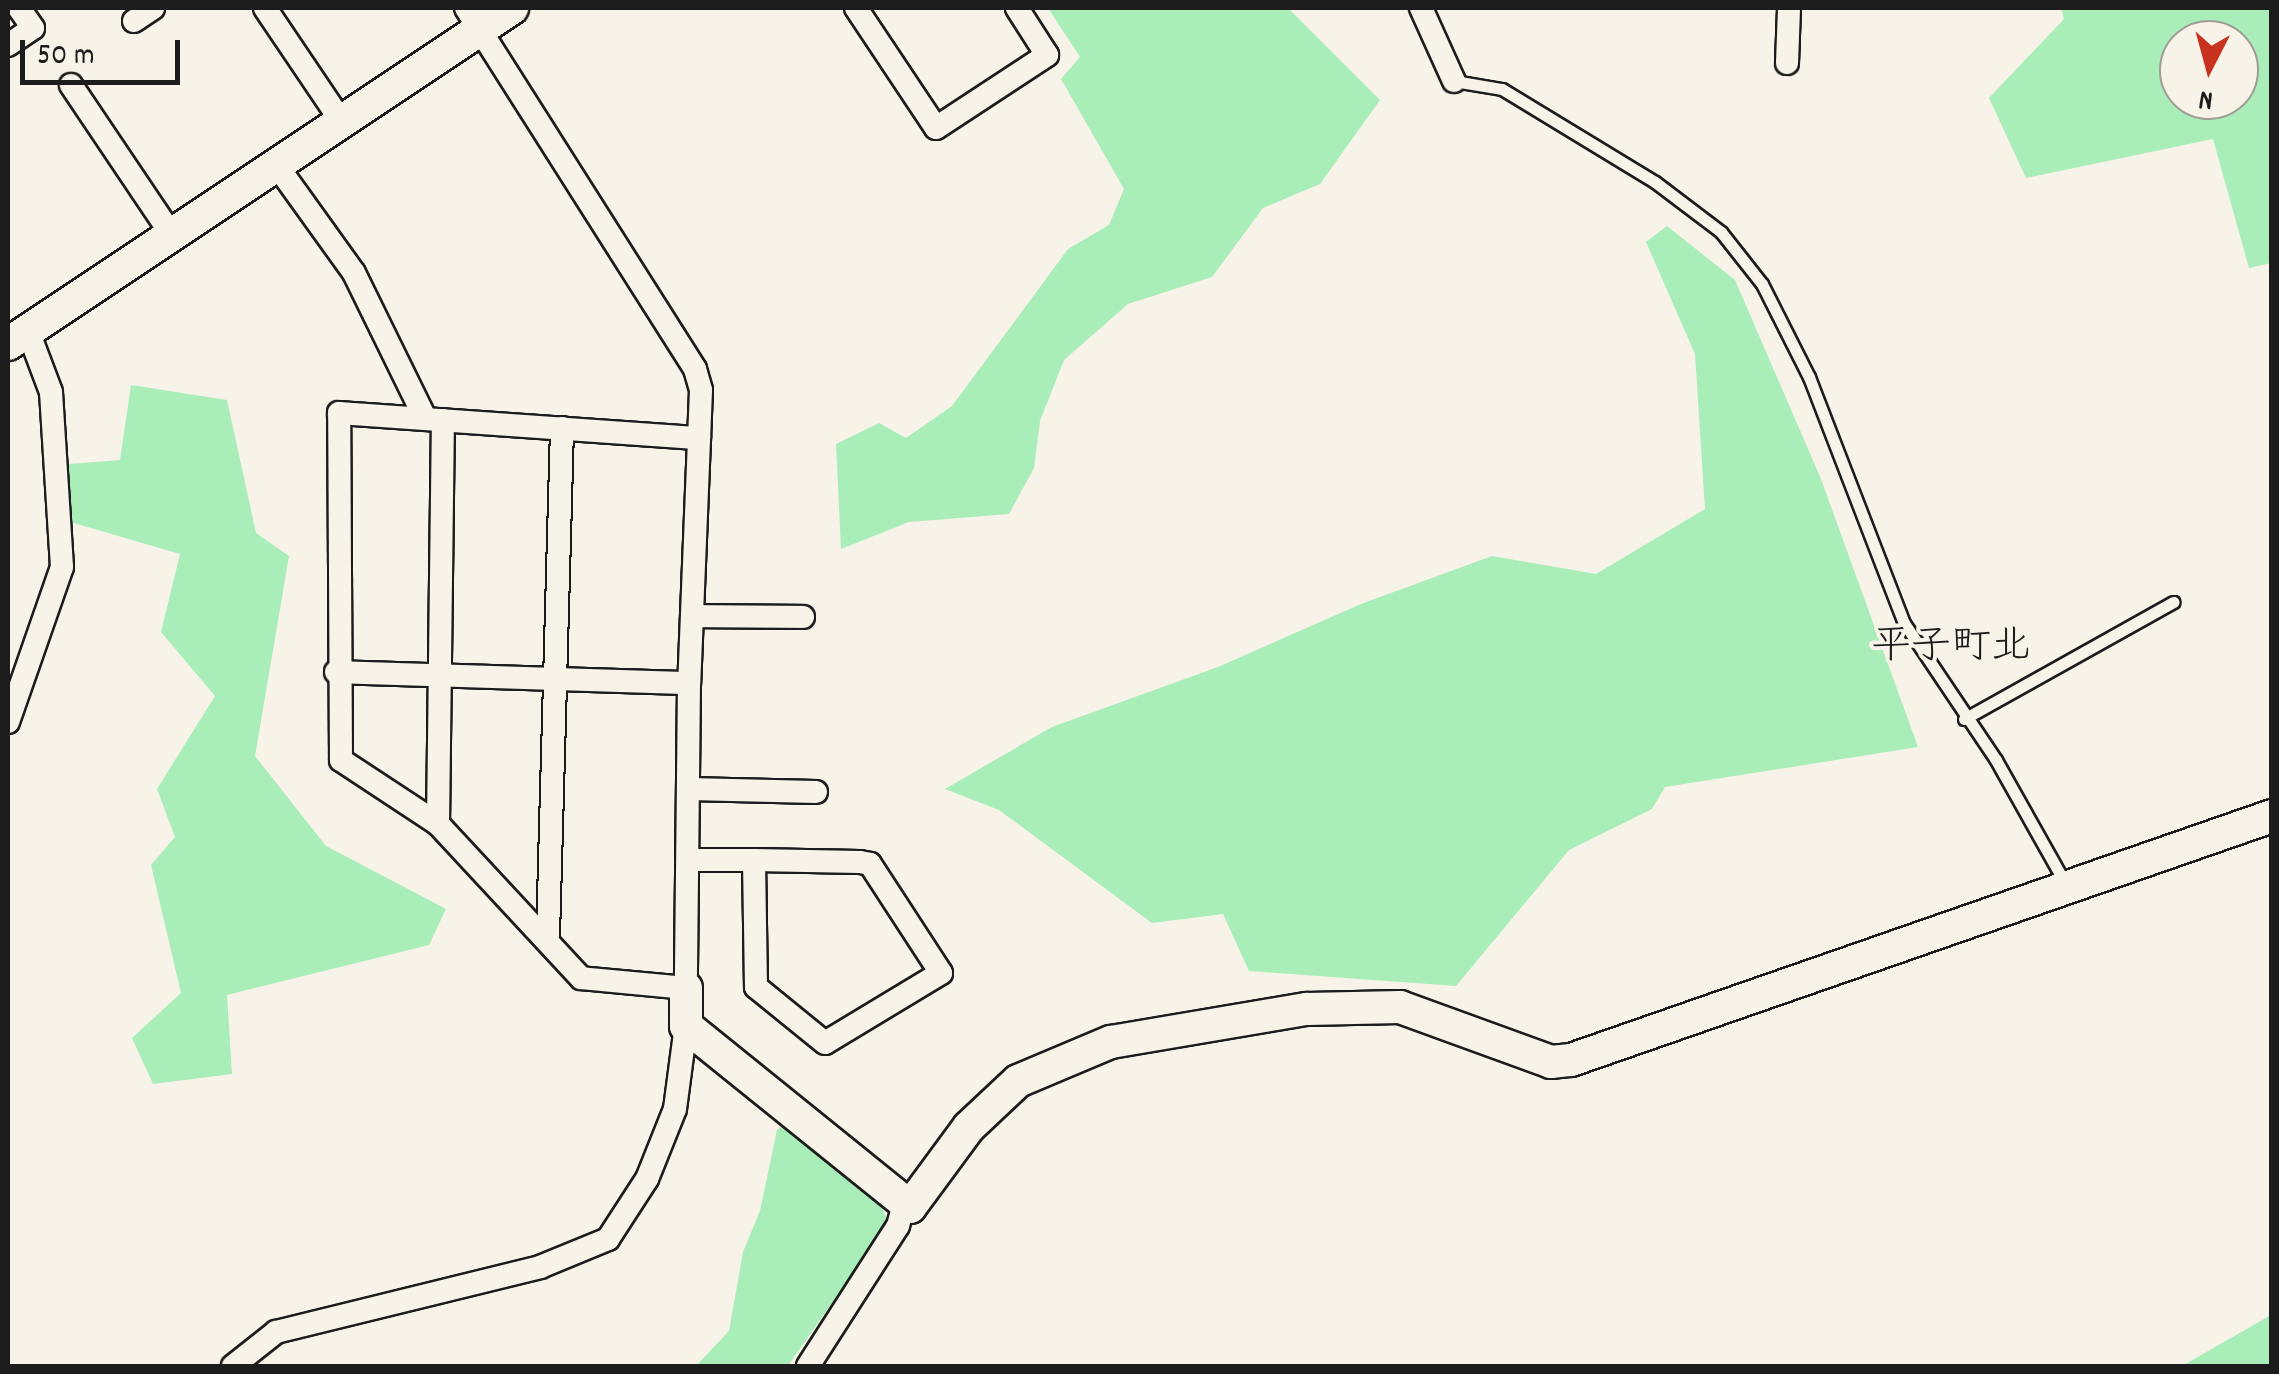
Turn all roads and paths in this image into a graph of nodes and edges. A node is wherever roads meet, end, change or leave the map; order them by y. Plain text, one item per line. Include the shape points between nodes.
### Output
1 (19, 8) edge
2 (265, 8) edge
3 (512, 8) edge
4 (856, 8) edge
5 (1018, 8) edge
6 (1421, 8) edge
7 (1789, 8) edge
8 (472, 18) edge
9 (8, 45) edge
10 (1787, 63) dead end
11 (1454, 81) joint
12 (71, 86) dead end
13 (340, 119) junction
14 (275, 164) junction
15 (171, 234) junction
16 (18, 338) edge
17 (434, 419) junction
18 (562, 428) junction
19 (699, 438) junction
20 (2173, 602) dead end
21 (692, 616) junction
22 (803, 617) dead end
23 (336, 672) junction
24 (438, 676) junction
25 (560, 679) junction
26 (689, 683) junction
27 (1964, 719) junction
28 (8, 722) edge
29 (689, 789) junction
30 (816, 792) dead end
31 (2272, 816) edge
32 (438, 824) junction
33 (688, 860) junction
34 (754, 860) junction
35 (2066, 884) junction
36 (548, 936) junction
37 (686, 988) junction
38 (686, 1026) junction
39 (903, 1206) junction
40 (232, 1366) edge
41 (808, 1366) edge

1 - 9 street via 33,28
2 - 13 street
3 - 8 street
4 - 5 street via 936,128 1047,55
6 - 11 street
7 - 10 street
8 - 13 street
8 - 19 street via 695,369
11 - 27 lane via 1502,90 1656,182 1721,232 1784,321 1904,623
12 - 15 street
13 - 14 street
14 - 15 street
14 - 17 street via 354,273
15 - 16 street
16 - 28 street via 51,392 62,568
17 - 18 street
17 - 23 street via 339,413
17 - 24 street
18 - 19 street
18 - 25 street
19 - 21 street
20 - 27 lane
21 - 22 street
21 - 26 street
23 - 24 street
23 - 32 street via 340,760
24 - 25 street
24 - 32 street
25 - 26 street
25 - 36 street
26 - 29 street
27 - 35 lane via 1996,760
29 - 30 street
29 - 33 street
31 - 35 street
32 - 36 street
33 - 34 street
33 - 37 street
34 - 34 street via 870,864 941,973 825,1043 756,987
35 - 39 street via 1561,1062 1400,1007 1308,1009 1110,1042 1018,1080 969,1127 919,1201
36 - 37 street via 580,978
37 - 38 street
38 - 39 street
38 - 40 street via 675,1109 647,1179 608,1239 540,1266 276,1332
39 - 41 street via 898,1226

